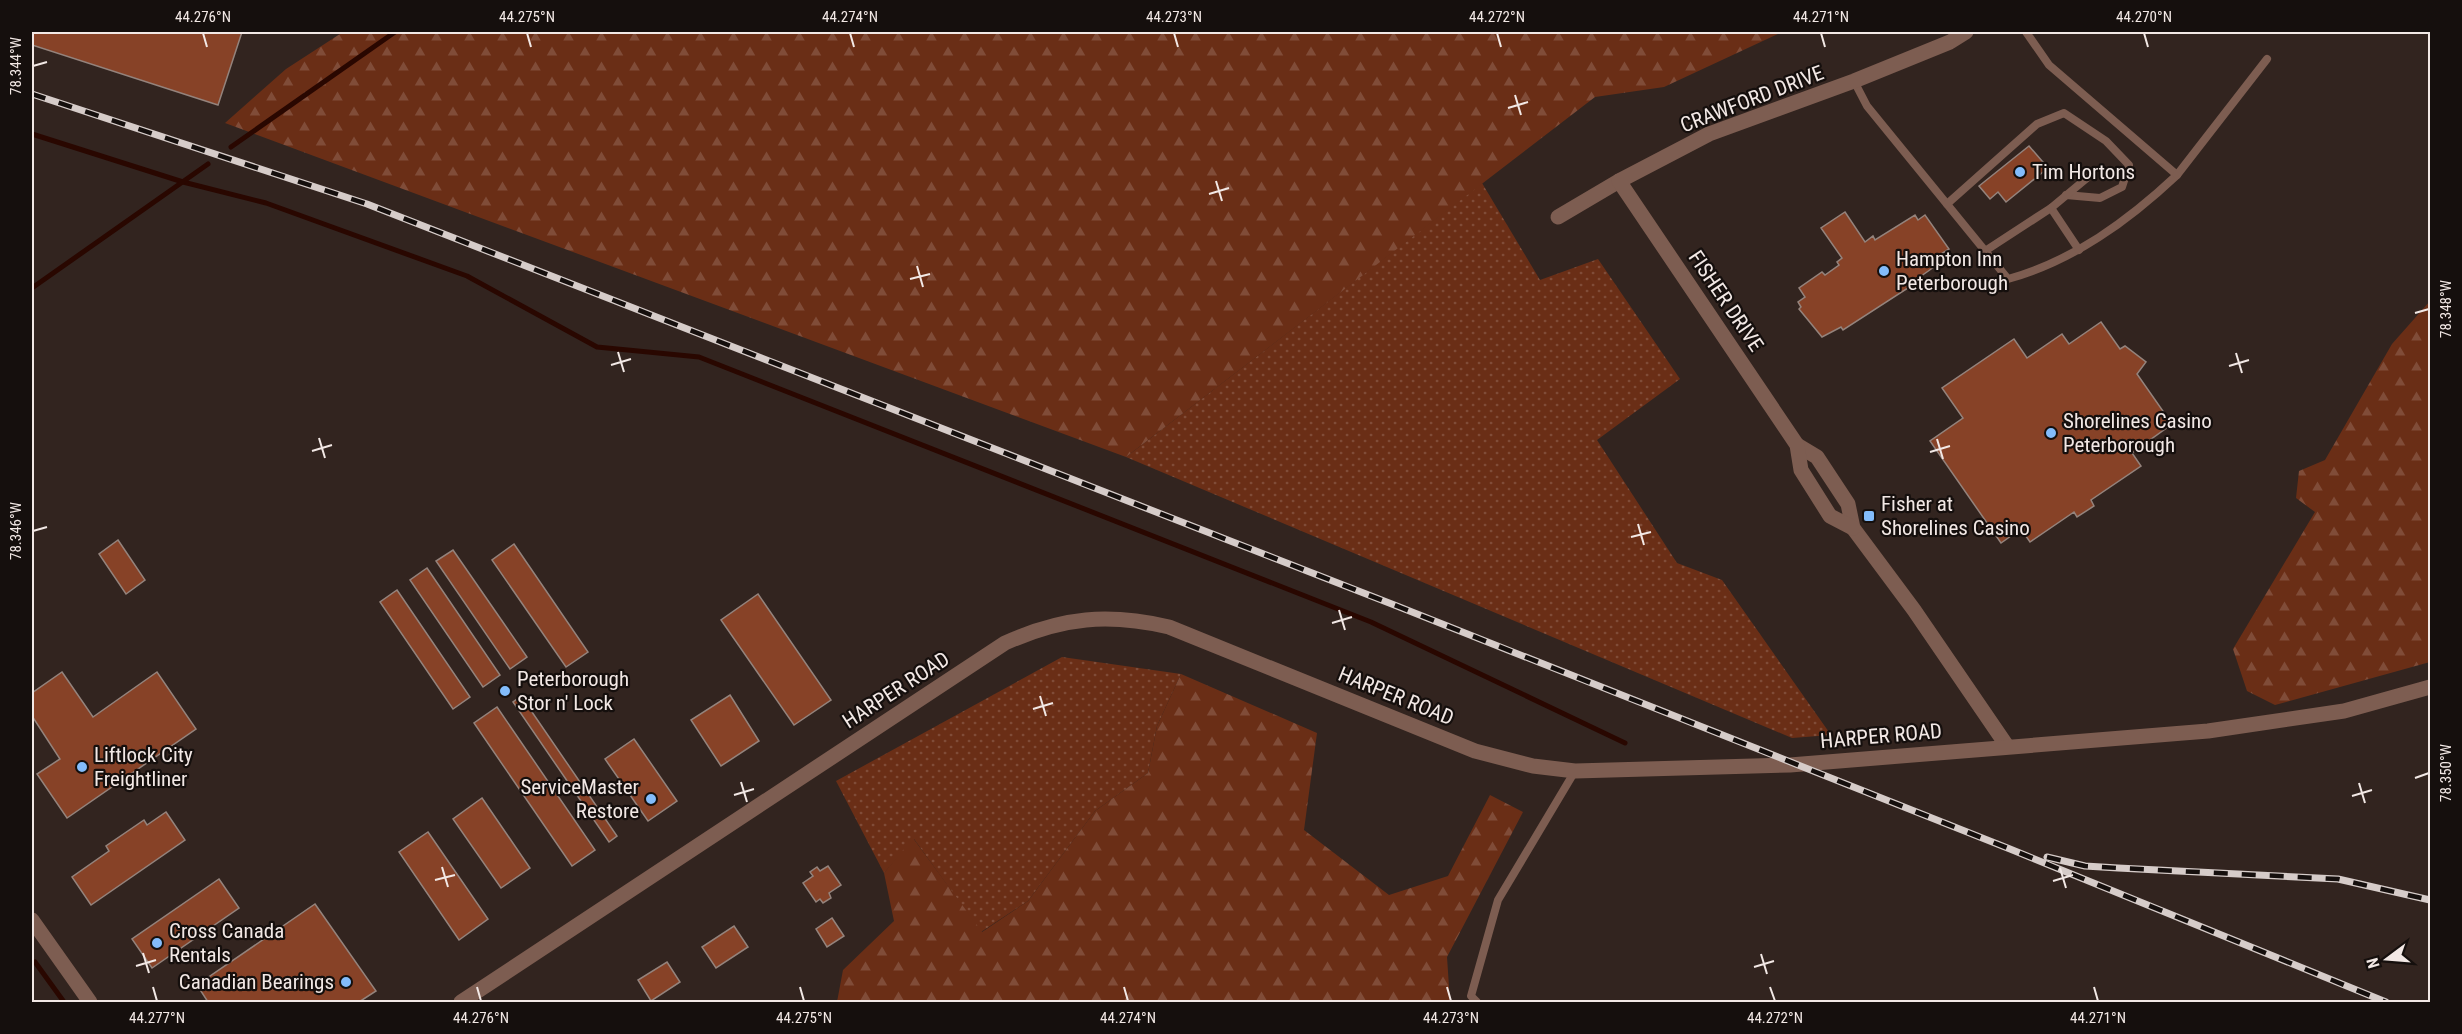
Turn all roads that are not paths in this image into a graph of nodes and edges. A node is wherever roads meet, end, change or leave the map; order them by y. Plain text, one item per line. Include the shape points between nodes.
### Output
1 (1966, 32) edge
2 (2026, 32) edge
3 (2266, 59) dead end
4 (1854, 81) junction
5 (2177, 175) junction
6 (2087, 178) dead end
7 (1619, 181) junction
8 (2066, 195) junction
9 (1947, 204) junction
10 (2051, 208) junction
11 (1558, 217) dead end
12 (2079, 250) junction
13 (1985, 251) junction
14 (1797, 446) junction
15 (1853, 528) junction
16 (2430, 687) edge
17 (2007, 746) junction
18 (1575, 771) junction
19 (32, 920) edge
20 (90, 1002) edge
21 (461, 1002) edge
22 (1478, 1002) edge

1 - 4 street, CRAWFORD DRIVE
2 - 5 lane via 2049,65
3 - 5 lane
4 - 7 street, CRAWFORD DRIVE via 1709,134
4 - 9 lane via 1867,106
5 - 12 lane via 2140,210
6 - 8 lane
7 - 11 street, CRAWFORD DRIVE
7 - 14 street, FISHER DRIVE
8 - 9 lane via 2100,198 2122,187 2129,165 2106,141 2064,112 2037,124
8 - 10 lane
9 - 13 lane
10 - 12 lane
10 - 13 lane
12 - 13 lane via 2034,272 2008,279
14 - 15 street, FISHER DRIVE via 1817,457 1848,504
14 - 15 street, FISHER DRIVE via 1801,471 1830,516
15 - 17 street, FISHER DRIVE
16 - 17 street, HARPER ROAD via 2344,711 2262,725
17 - 18 street, HARPER ROAD via 1790,765
18 - 21 street, HARPER ROAD via 1533,766 1475,751 1169,627 1137,620 1076,620 1005,643
18 - 22 lane via 1498,900 1471,996
19 - 20 street

